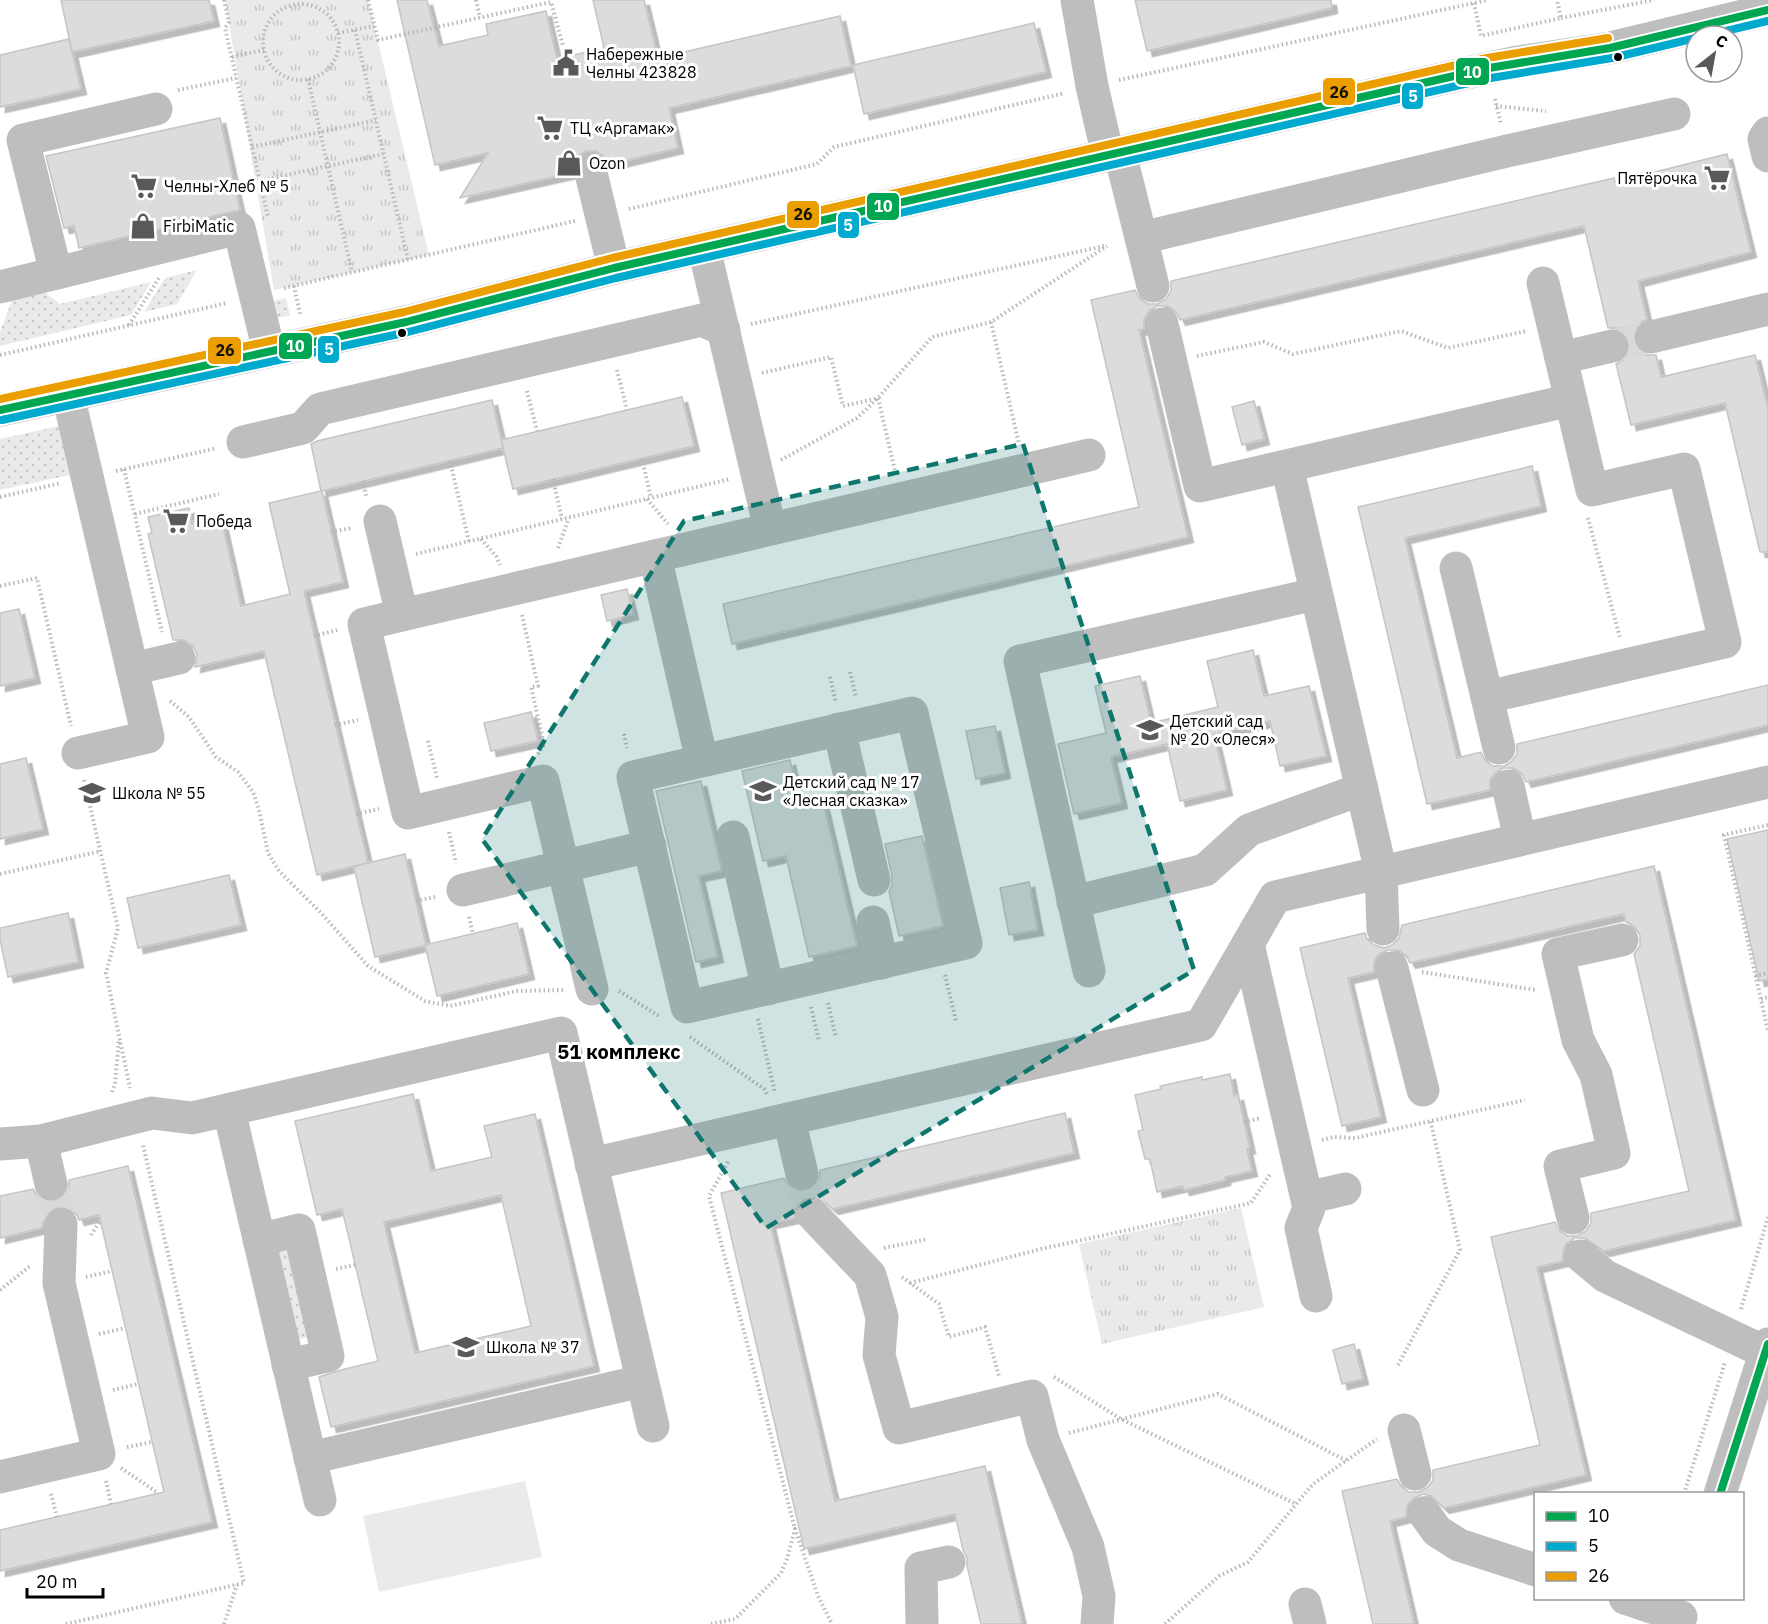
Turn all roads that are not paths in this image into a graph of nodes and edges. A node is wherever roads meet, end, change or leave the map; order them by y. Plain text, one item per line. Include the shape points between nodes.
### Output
1 (1077, 0) edge
2 (1767, 14) edge
3 (156, 109) road end
4 (1674, 114) dead end
5 (1768, 133) edge
6 (1114, 154) junction
7 (1768, 156) edge
8 (590, 169) dead end
9 (1141, 238) junction
10 (704, 248) junction
11 (614, 268) junction
12 (56, 273) junction
13 (1543, 284) dead end
14 (1153, 285) dead end
15 (0, 287) edge
16 (1768, 309) edge
17 (1162, 324) dead end
18 (724, 330) junction
19 (1652, 337) tunnel mouth
20 (1612, 346) tunnel mouth
21 (269, 351) junction
22 (1561, 358) junction
23 (68, 394) junction
24 (1571, 400) junction
25 (0, 410) edge
26 (243, 442) road end
27 (1089, 455) dead end
28 (1287, 466) junction
29 (380, 521) dead end
30 (770, 529) junction
31 (655, 556) junction
32 (1456, 568) dead end
33 (1316, 594) junction
34 (402, 615) junction
35 (171, 647) road end
36 (132, 669) junction
37 (1487, 698) junction
38 (839, 729) junction
39 (1499, 748) dead end
40 (78, 753) road end
41 (702, 761) junction
42 (1768, 782) edge
43 (1508, 786) dead end
44 (1362, 789) junction
45 (733, 837) dead end
46 (1520, 839) junction
47 (650, 846) junction
48 (563, 867) junction
49 (1381, 872) junction
50 (874, 880) dead end
51 (463, 890) dead end
52 (1073, 902) junction
53 (873, 922) dead end
54 (1383, 929) dead end
55 (1622, 939) dead end
56 (1248, 944) junction
57 (882, 963) junction
58 (1392, 968) road end
59 (1089, 971) dead end
60 (592, 989) road end
61 (760, 991) junction
62 (1423, 1090) road end
63 (229, 1110) junction
64 (785, 1120) junction
65 (41, 1141) junction
66 (0, 1144) edge
67 (591, 1164) junction
68 (802, 1174) tunnel mouth
69 (51, 1184) tunnel mouth
70 (1345, 1189) dead end
71 (1307, 1198) junction
72 (812, 1214) tunnel mouth
73 (1573, 1218) dead end
74 (61, 1224) tunnel mouth
75 (1581, 1256) dead end
76 (1316, 1296) dead end
77 (1767, 1348) edge
78 (642, 1381) junction
79 (653, 1426) dead end
80 (1394, 1432) road end
81 (310, 1458) junction
82 (1415, 1474) dead end
83 (0, 1477) edge
84 (1721, 1492) edge
85 (320, 1500) dead end
86 (1424, 1513) dead end
87 (949, 1562) dead end
88 (1534, 1569) edge
89 (1629, 1600) edge
90 (1682, 1613) edge
91 (922, 1624) edge
92 (1097, 1624) edge

1 - 6 street via 1092,86
2 - 6 street via 1610,48 1518,62
3 - 12 street via 23,140
4 - 9 street
5 - 7 street via 1764,139
6 - 9 street
6 - 10 street
8 - 11 street
9 - 14 street
10 - 11 street
10 - 18 street
11 - 21 street via 406,322
12 - 15 street
12 - 21 street via 238,228
13 - 22 street
16 - 19 street
17 - 28 street via 1200,486
18 - 26 street via 702,320 520,362 320,409 303,428
18 - 30 street
20 - 22 street
21 - 23 street
22 - 24 street
23 - 25 street
23 - 36 street
24 - 28 street
24 - 37 street via 1592,490 1684,469 1725,642
27 - 30 street
28 - 33 street
29 - 34 street
30 - 31 street
31 - 34 street
31 - 41 street
32 - 37 street
33 - 44 street
33 - 52 street via 1020,661
34 - 48 street via 364,624 408,813 543,781
35 - 36 street
36 - 40 street via 148,737
37 - 39 street
38 - 41 street
38 - 50 street
38 - 57 street via 912,712 966,944
41 - 47 street via 633,777
42 - 46 street
43 - 46 street
44 - 49 street
44 - 52 street via 1249,830 1205,870
45 - 61 street
46 - 49 street
47 - 48 street
47 - 61 street via 687,1007
48 - 51 street
48 - 60 street
49 - 54 street
49 - 56 street via 1275,897
52 - 59 street
53 - 57 street
55 - 73 street via 1558,954 1578,1040 1596,1076 1614,1153 1560,1166
56 - 64 street via 1201,1025
56 - 71 street
57 - 61 street
58 - 62 street
63 - 65 street via 192,1118 152,1113
63 - 67 street via 561,1033
63 - 81 street
64 - 67 street
64 - 68 street
65 - 66 street
65 - 69 street
67 - 78 street
70 - 71 street
71 - 76 street via 1309,1208 1301,1228
72 - 92 street via 870,1275 882,1317 879,1354 899,1428 1032,1396 1043,1440 1088,1547 1099,1596
74 - 83 street via 59,1283 99,1454
75 - 77 street via 1605,1276
77 - 84 street
78 - 79 street
78 - 81 street
80 - 82 street
81 - 85 street
86 - 88 street via 1437,1531 1459,1545
87 - 91 street via 921,1568
89 - 90 street

